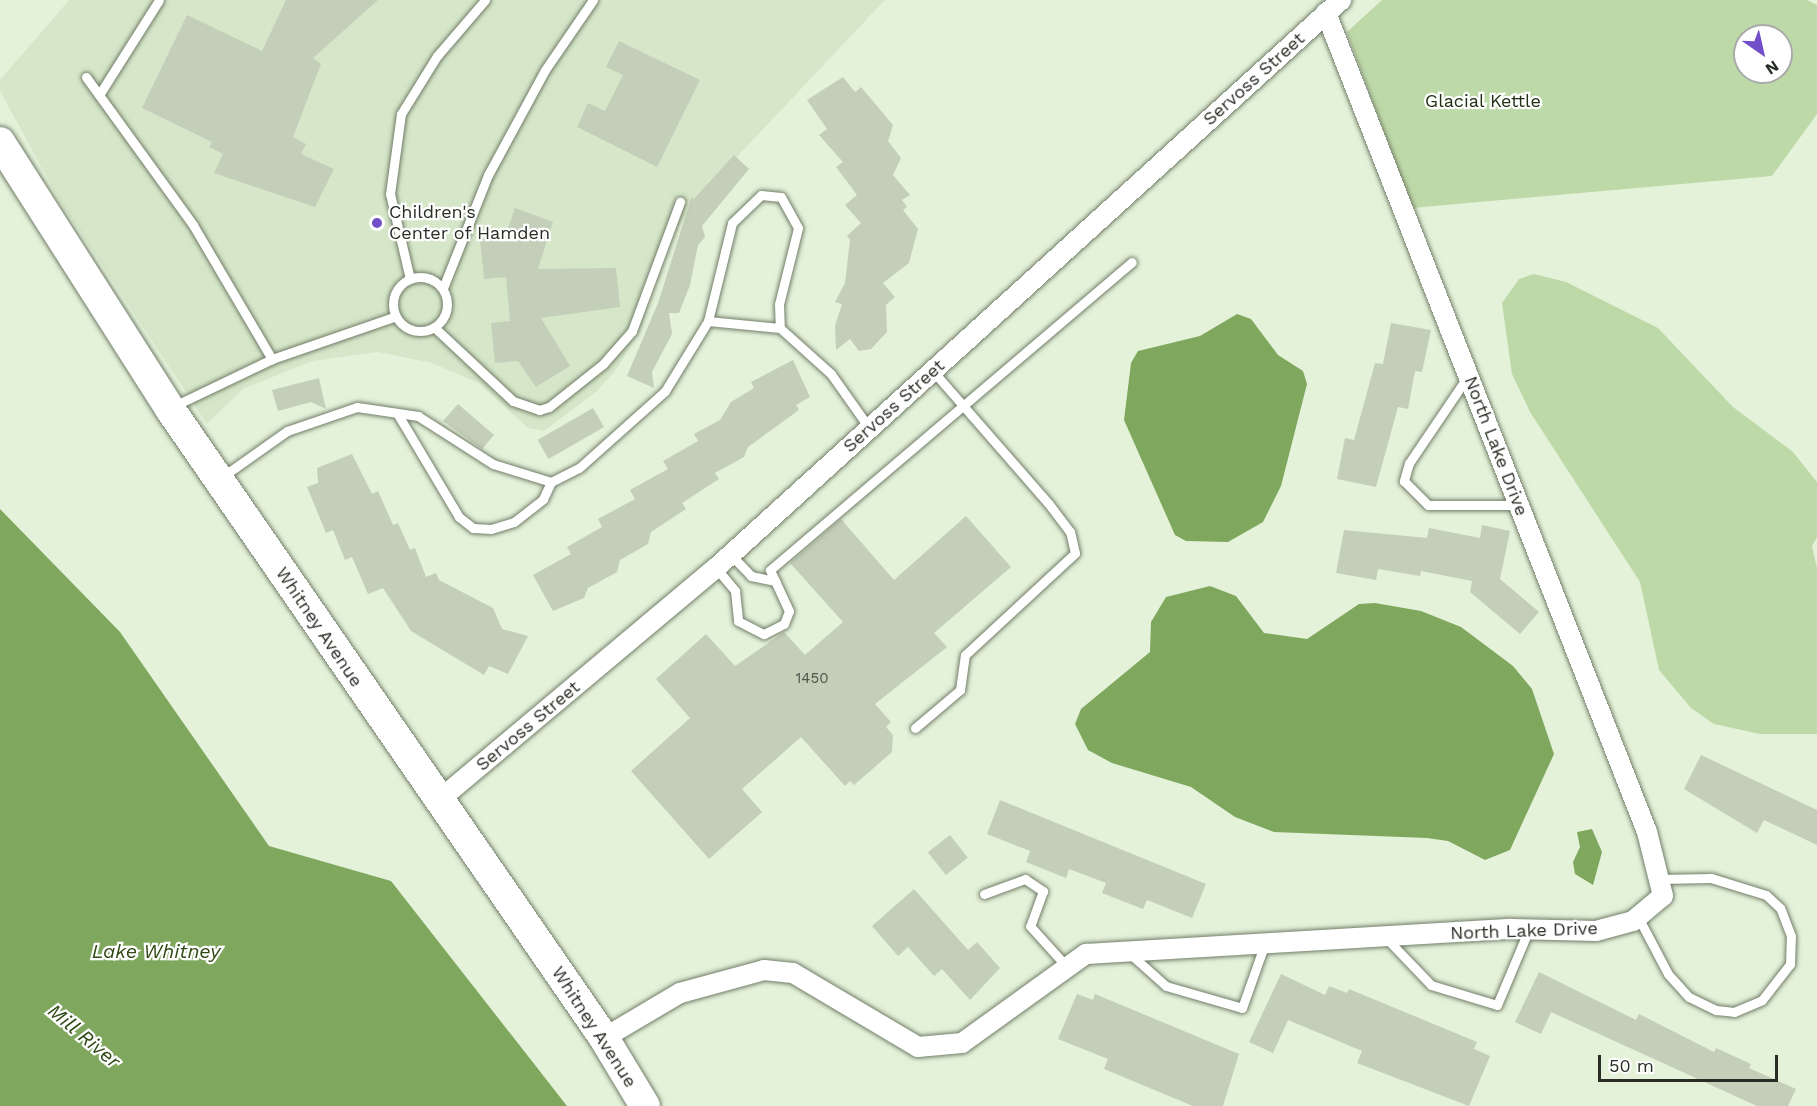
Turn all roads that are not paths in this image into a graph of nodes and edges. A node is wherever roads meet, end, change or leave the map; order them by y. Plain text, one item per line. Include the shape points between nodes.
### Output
1 (159, 0) edge
2 (485, 0) edge
3 (593, 0) edge
4 (1341, 0) edge
5 (1326, 13) junction
6 (86, 77) dead end
7 (99, 95) junction
8 (0, 142) edge
9 (680, 202) dead end
10 (1132, 262) dead end
11 (410, 279) junction
12 (443, 288) junction
13 (396, 316) junction
14 (708, 321) junction
15 (435, 328) junction
16 (780, 328) junction
17 (272, 359) junction
18 (933, 371) junction
19 (1468, 375) junction
20 (965, 408) junction
21 (170, 409) junction
22 (397, 413) junction
23 (870, 429) junction
24 (218, 480) junction
25 (551, 482) junction
26 (1519, 505) junction
27 (724, 562) junction
28 (775, 581) junction
29 (915, 728) dead end
30 (438, 801) junction
31 (1659, 879) junction
32 (984, 894) dead end
33 (1638, 916) junction
34 (1529, 929) junction
35 (1385, 936) junction
36 (1265, 943) junction
37 (1127, 951) junction
38 (1067, 967) junction
39 (604, 1038) junction
40 (645, 1106) edge

1 - 7 lane
2 - 11 lane via 437,56 401,114 390,194
3 - 12 lane via 545,70 488,176
4 - 5 street, Servoss Street
5 - 18 street, Servoss Street
5 - 19 street, North Lake Drive
6 - 7 lane
7 - 17 lane via 193,225
8 - 21 main road, Whitney Avenue
9 - 15 lane via 632,331 603,364 549,407 538,410 513,401
10 - 20 lane
11 - 12 lane via 428,278
11 - 13 lane via 393,299
12 - 15 lane via 447,314
13 - 15 lane via 417,332
13 - 17 lane
14 - 16 lane
14 - 16 lane via 732,223 760,195 781,197 798,228 779,304
14 - 25 lane via 665,391 579,468
16 - 23 lane via 831,374
17 - 21 lane
18 - 20 lane
18 - 23 street, Servoss Street
19 - 26 street, North Lake Drive
19 - 26 lane via 1409,462 1404,481 1428,505
20 - 28 lane via 818,525 770,570
20 - 29 lane via 1070,532 1075,553 965,655 960,690
21 - 24 main road, Whitney Avenue
22 - 24 lane via 357,407 287,431
22 - 25 lane via 418,416 493,464
22 - 25 lane via 459,517 472,528 490,529 514,522 543,499
23 - 27 street, Servoss Street
24 - 30 main road, Whitney Avenue
26 - 31 street, North Lake Drive via 1647,832
27 - 28 lane via 751,576
27 - 28 lane via 735,591 738,621 764,634 784,624 789,611
27 - 30 street, Servoss Street
30 - 39 main road, Whitney Avenue
31 - 33 street, North Lake Drive via 1663,896
31 - 33 lane via 1711,878 1766,894 1780,908 1791,936 1790,964 1762,1000 1734,1012 1716,1010 1689,997 1668,974
32 - 38 lane via 1025,879 1043,891 1030,926
33 - 34 street, North Lake Drive via 1596,931
34 - 35 street, North Lake Drive
34 - 35 lane via 1497,1005 1431,984
35 - 36 street, North Lake Drive
36 - 37 street, North Lake Drive
36 - 37 lane via 1242,1008 1166,986
37 - 38 street, North Lake Drive via 1086,954
38 - 39 street, North Lake Drive via 963,1043 918,1047 793,973 764,970 680,993
39 - 40 main road, Whitney Avenue

